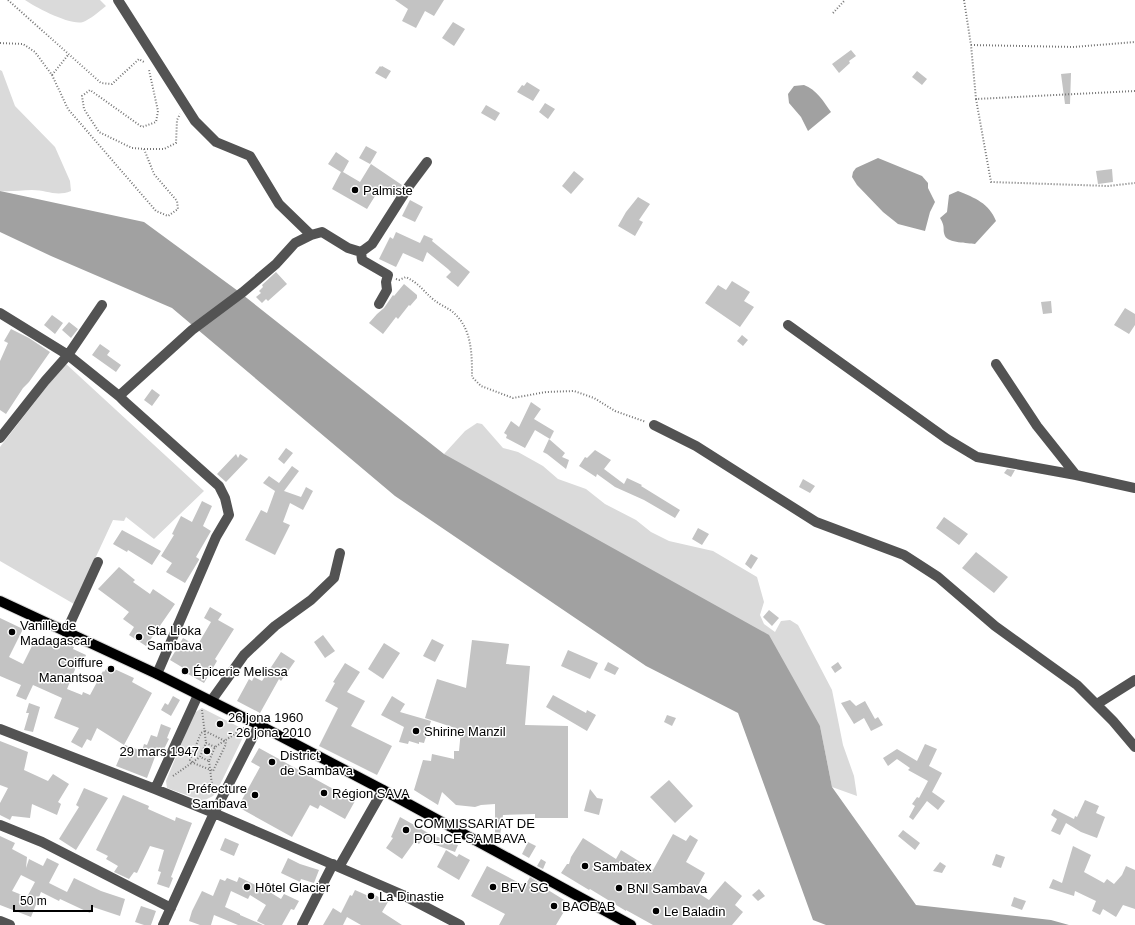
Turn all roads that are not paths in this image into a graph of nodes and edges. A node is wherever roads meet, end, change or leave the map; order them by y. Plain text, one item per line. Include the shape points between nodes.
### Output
1 (118, 0) edge
2 (427, 162) dead end
3 (311, 235) junction
4 (361, 252) junction
5 (379, 304) dead end
6 (102, 305) dead end
7 (0, 313) edge
8 (788, 325) dead end
9 (68, 355) junction
10 (996, 364) dead end
11 (119, 396) junction
12 (654, 425) road end
13 (0, 438) edge
14 (1076, 475) junction
15 (1135, 488) edge
16 (340, 553) dead end
17 (98, 562) dead end
18 (0, 601) edge
19 (66, 632) junction
20 (157, 674) junction
21 (1135, 680) edge
22 (199, 696) junction
23 (211, 701) junction
24 (1097, 704) junction
25 (256, 724) junction
26 (0, 730) edge
27 (1135, 747) edge
28 (155, 789) junction
29 (383, 790) junction
30 (214, 814) junction
31 (0, 825) edge
32 (336, 865) junction
33 (171, 908) junction
34 (0, 921) edge
35 (10, 925) edge
36 (163, 925) edge
37 (302, 925) edge
38 (460, 925) edge
39 (630, 925) edge

1 - 3 street via 195,121 216,142 250,156 279,204
2 - 4 street via 372,244
3 - 4 street via 322,232 348,248
3 - 11 street via 295,244 243,292 192,330
4 - 5 street via 362,260 388,275 387,290
6 - 9 street
7 - 9 street
8 - 14 street via 947,439 977,457
9 - 11 street
9 - 13 street via 44,381
10 - 14 street via 1037,426
11 - 20 street via 219,486 229,515 216,537
12 - 24 street via 696,446 816,522 904,555 938,577 995,626 1077,685
14 - 15 street
16 - 23 street via 334,578 244,655
17 - 19 street
18 - 19 main road
19 - 20 main road
20 - 22 main road
21 - 24 street
22 - 23 main road
22 - 28 street
23 - 25 main road
24 - 27 street
25 - 29 main road
25 - 30 street
26 - 28 street
28 - 30 street
29 - 32 street
29 - 39 main road
30 - 32 street
30 - 33 street
31 - 33 street via 42,842
32 - 37 street
32 - 38 street via 403,895
33 - 36 street
34 - 35 street

